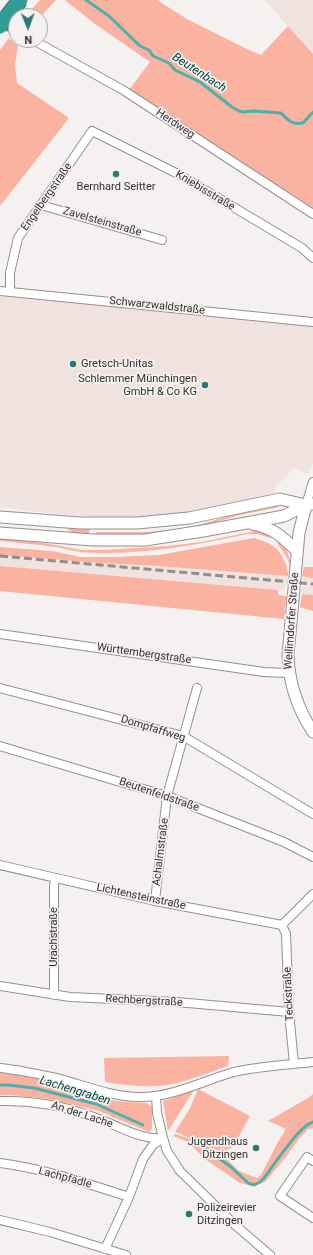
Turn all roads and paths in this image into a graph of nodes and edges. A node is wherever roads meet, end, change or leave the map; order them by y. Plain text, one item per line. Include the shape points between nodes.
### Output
1 (20, 0) edge
2 (0, 26) edge
3 (47, 48) edge
4 (92, 131) joint
5 (41, 205) junction
6 (313, 214) edge
7 (162, 240) dead end
8 (313, 258) edge
9 (0, 290) edge
10 (10, 291) junction
11 (313, 322) edge
12 (313, 482) edge
13 (310, 505) edge
14 (0, 517) edge
15 (247, 522) junction
16 (106, 524) junction
17 (0, 533) edge
18 (93, 540) junction
19 (297, 551) junction
20 (0, 634) edge
21 (288, 673) junction
22 (0, 688) edge
23 (197, 688) dead end
24 (313, 732) edge
25 (183, 736) junction
26 (0, 746) edge
27 (167, 796) junction
28 (313, 814) edge
29 (313, 857) edge
30 (0, 865) edge
31 (55, 878) junction
32 (313, 894) edge
33 (154, 901) junction
34 (282, 925) junction
35 (0, 986) edge
36 (54, 995) junction
37 (289, 1012) junction
38 (313, 1062) edge
39 (294, 1064) junction
40 (0, 1068) edge
41 (156, 1096) junction
42 (0, 1101) edge
43 (163, 1138) junction
44 (310, 1159) edge
45 (0, 1163) edge
46 (128, 1197) junction
47 (313, 1218) edge
48 (0, 1220) edge
49 (105, 1249) junction
50 (126, 1255) edge
51 (270, 1255) edge

1 - 2 highway, bridge
3 - 6 street, Herdweg via 123,90
4 - 5 street, Engelbergstraße
4 - 8 street, Kniebisstraße via 178,174 302,248
5 - 7 street, Zavelsteinstraße
5 - 10 street, Engelbergstraße via 18,238 10,273
9 - 10 street, Schwarzwaldstraße
10 - 11 street, Schwarzwaldstraße
12 - 13 street
13 - 15 main road via 284,516
13 - 16 main road via 280,499 189,518
13 - 19 main road, Weilimdorfer Straße via 300,529
14 - 16 main road
15 - 18 main road via 146,540
15 - 19 main road via 279,534
16 - 18 main road via 92,534
17 - 18 main road
19 - 21 main road, Weilimdorfer Straße
20 - 21 street, Württembergstraße via 264,672
21 - 24 main road, Weilimdorfer Straße via 296,701
22 - 25 street, Dompfaffweg
23 - 25 street, Achalmstraße
25 - 27 street, Achalmstraße
25 - 28 street, Dompfaffweg
26 - 27 street, Beutenfeldstraße
27 - 29 street, Beutenfeldstraße via 284,842
27 - 33 street, Achalmstraße
30 - 31 street, Lichtensteinstraße
31 - 33 street, Lichtensteinstraße
31 - 36 street, Urachstraße
32 - 34 street
33 - 34 street, Lichtensteinstraße
34 - 37 street, Teckstraße via 286,934
35 - 36 street, Rechbergstraße
36 - 37 street, Rechbergstraße
37 - 39 street, Teckstraße
38 - 39 street
39 - 41 street via 233,1073
40 - 41 street via 58,1079 120,1096
41 - 43 street
42 - 43 street, An der Lache via 55,1105 93,1116 152,1139
43 - 46 street via 153,1145 143,1159
43 - 51 street via 167,1151 185,1176
44 - 47 street via 280,1196
45 - 46 street, Lachpfädle via 82,1181
46 - 49 street
48 - 49 street
49 - 50 street

